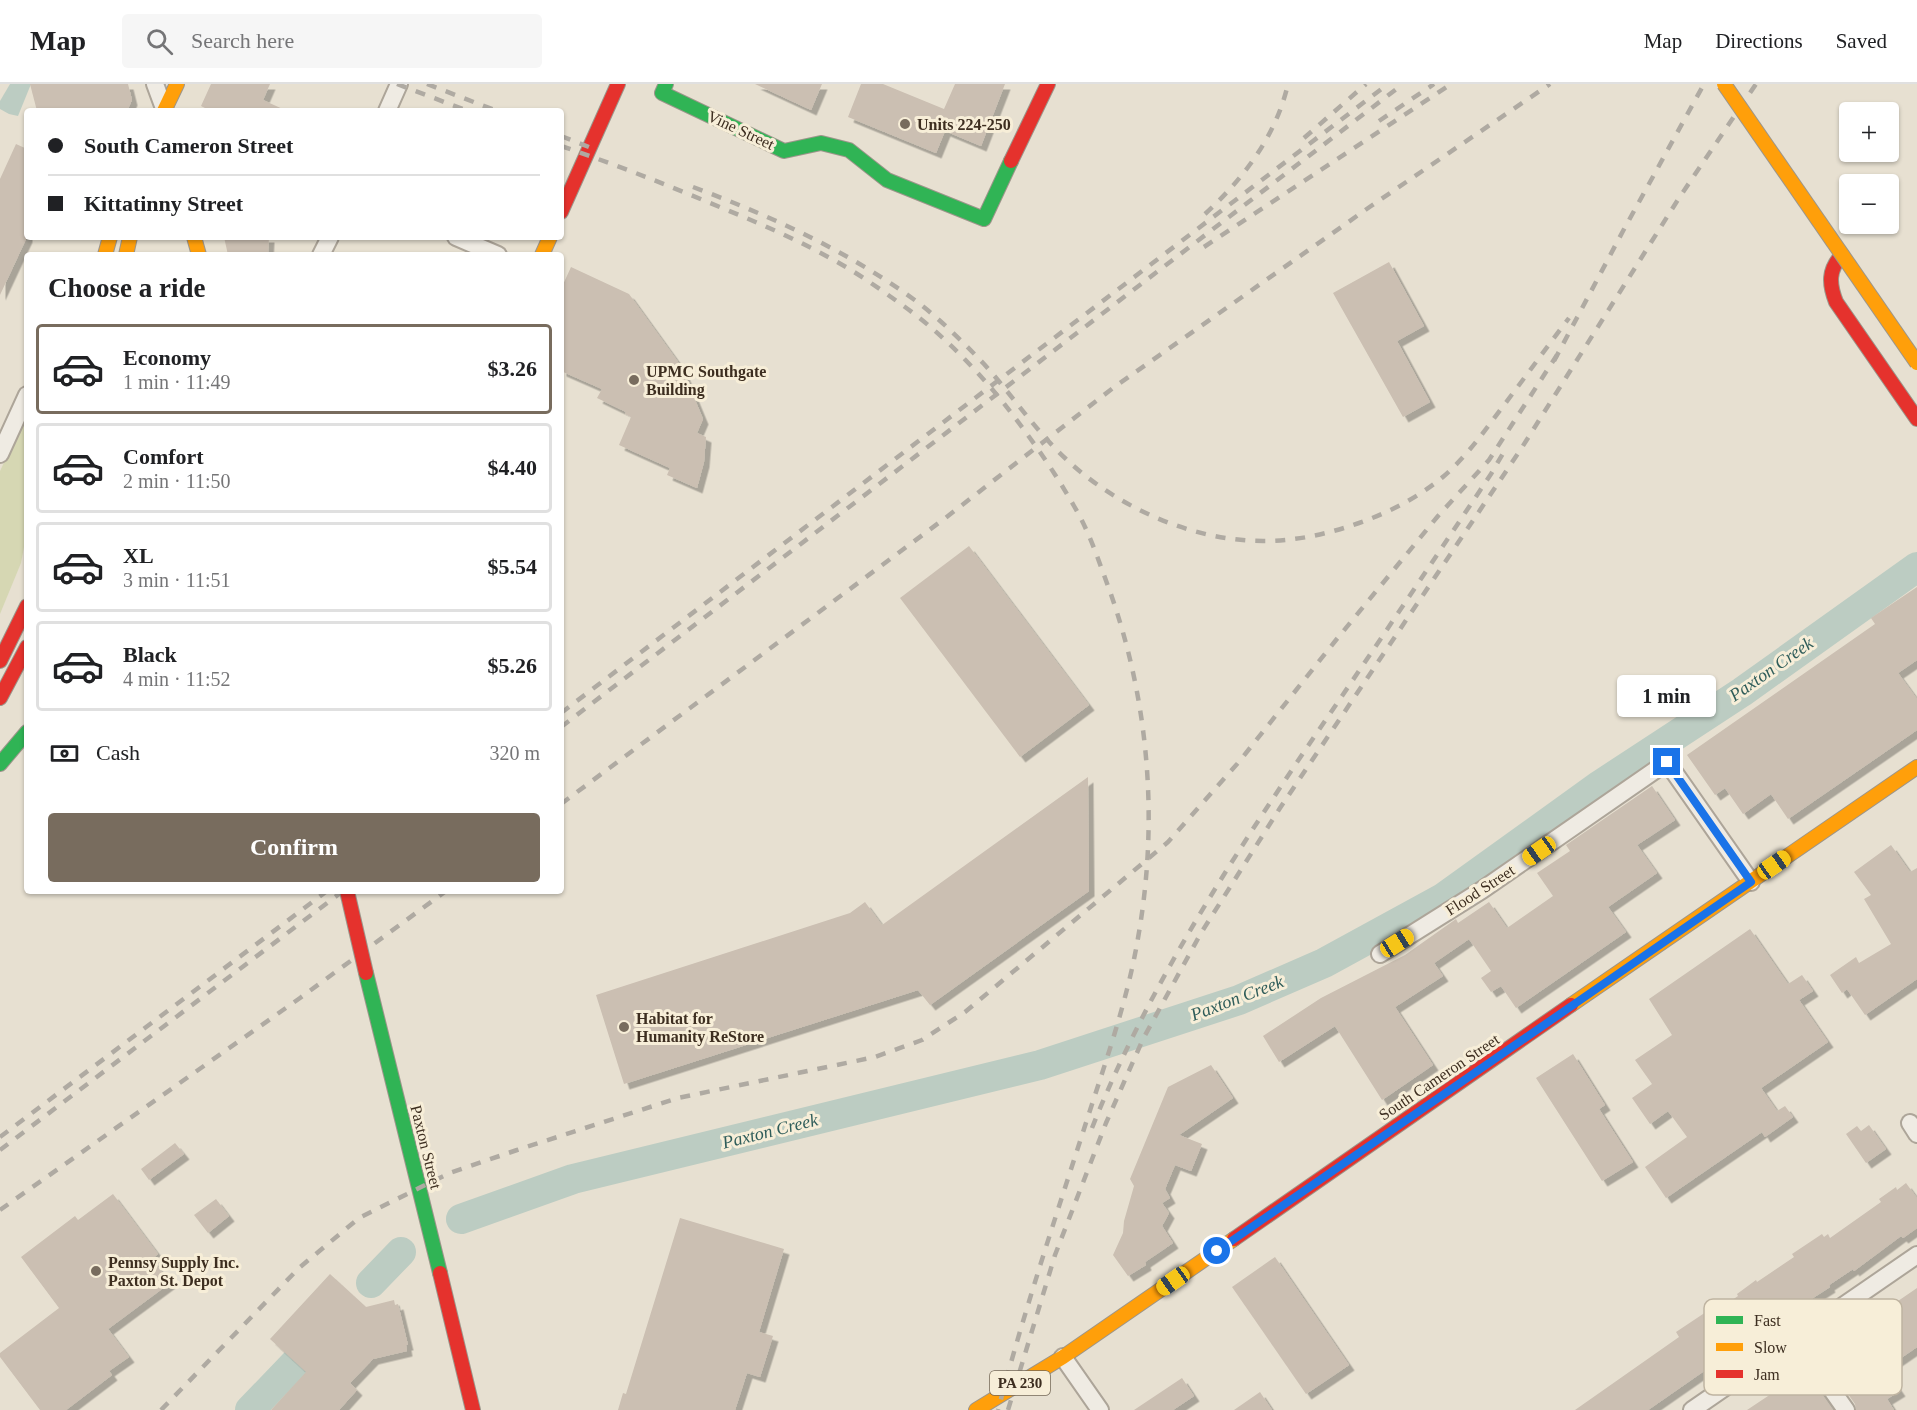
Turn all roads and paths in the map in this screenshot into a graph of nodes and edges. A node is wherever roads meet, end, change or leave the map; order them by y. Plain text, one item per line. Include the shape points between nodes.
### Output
1 (154, 84) edge
2 (177, 84) edge
3 (399, 84) edge
4 (618, 84) edge
5 (1048, 84) edge
6 (1724, 84) edge
7 (664, 89) edge
8 (164, 108) edge
9 (166, 108) edge
10 (388, 108) edge
11 (564, 205) edge
12 (463, 240) edge
13 (491, 252) edge
14 (1842, 255) junction
15 (1917, 363) edge
16 (24, 402) edge
17 (1917, 419) edge
18 (0, 454) edge
19 (24, 612) edge
20 (24, 653) edge
21 (0, 661) edge
22 (0, 698) edge
23 (24, 736) edge
24 (0, 764) edge
25 (1917, 767) edge
26 (1751, 882) junction
27 (347, 894) edge
28 (1380, 954) dead end
29 (1917, 1255) edge
30 (1852, 1299) edge
31 (1063, 1357) junction
32 (1713, 1395) edge
33 (1835, 1395) edge
34 (473, 1410) edge
35 (976, 1410) edge
36 (1100, 1410) edge
37 (1692, 1410) edge
38 (1846, 1410) edge

1 - 8 street
2 - 9 main road
3 - 10 street
4 - 11 main road
5 - 7 main road, Vine Street via 984,219 887,180 849,150 821,143 784,151
6 - 14 main road, bridge
12 - 13 street
14 - 15 main road, bridge
14 - 17 main road via 1831,272 1831,291 1842,313
16 - 18 street
19 - 21 main road
20 - 22 main road
23 - 24 main road
25 - 26 main road, South Cameron Street / PA 230
26 - 28 street, Flood Street via 1667,762 1482,890
26 - 31 main road, South Cameron Street / PA 230
27 - 34 main road, Paxton Street, bridge
29 - 30 street
31 - 35 main road, South Cameron Street / PA 230
31 - 36 street
32 - 37 street
33 - 38 street

